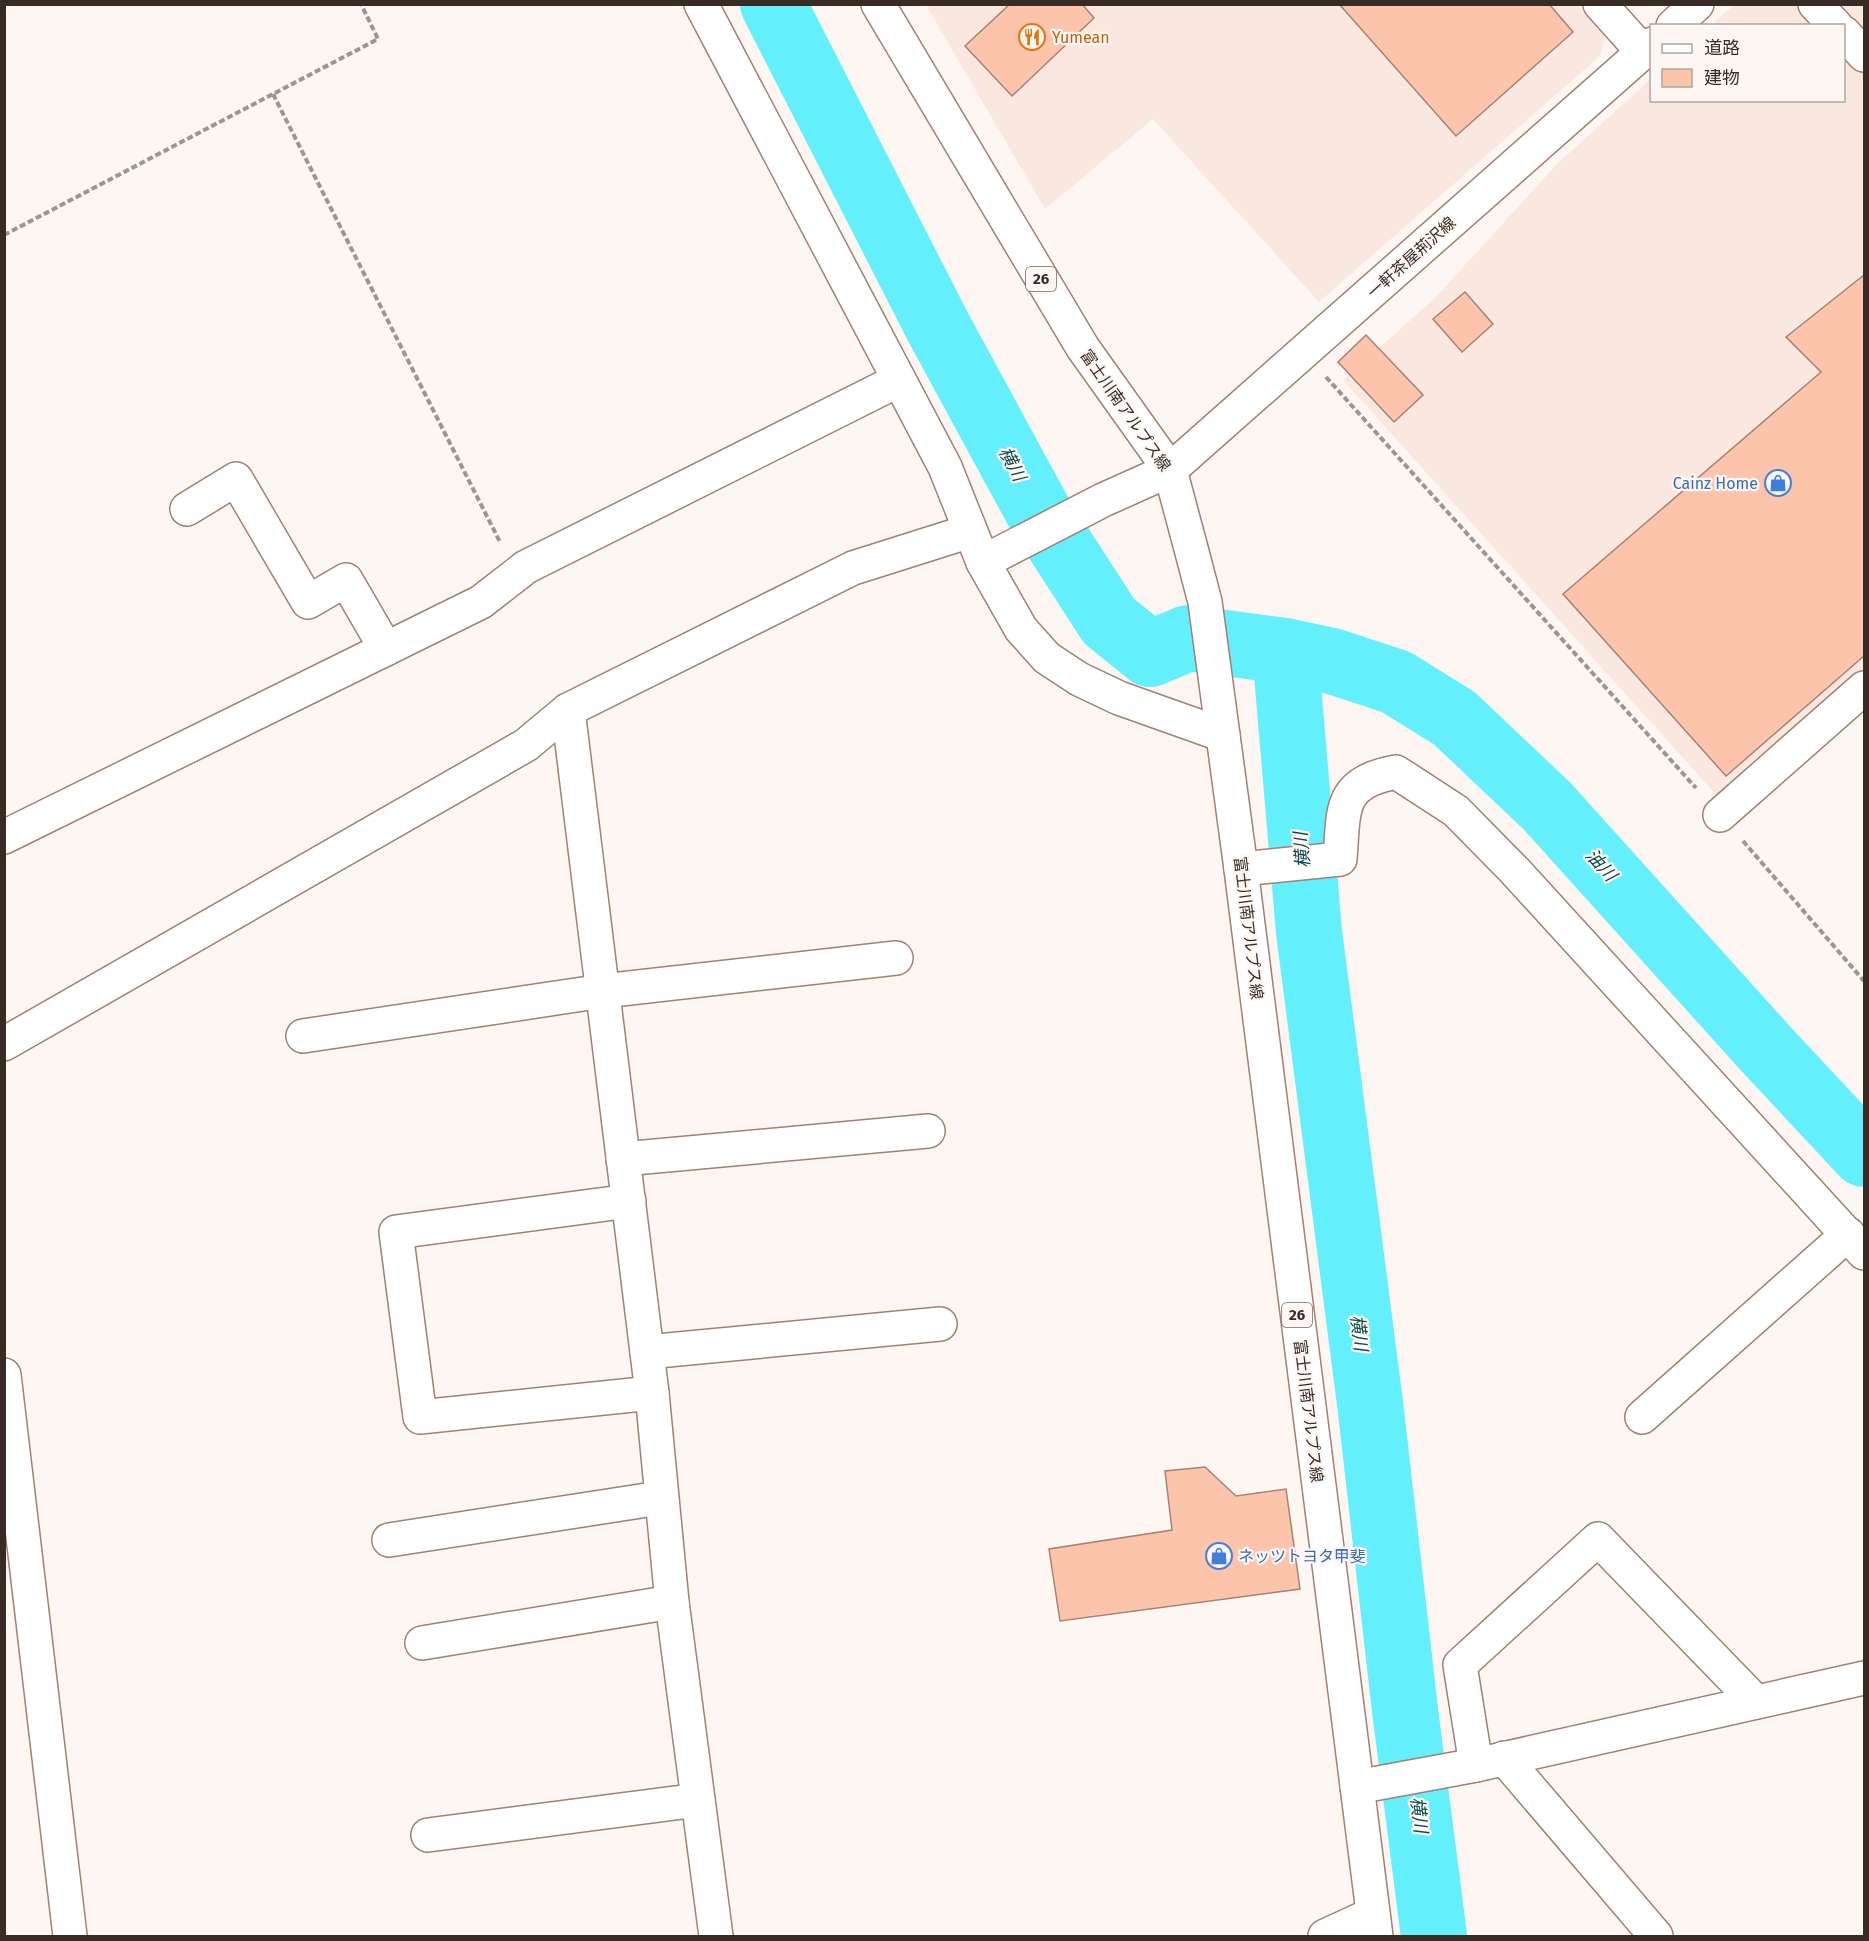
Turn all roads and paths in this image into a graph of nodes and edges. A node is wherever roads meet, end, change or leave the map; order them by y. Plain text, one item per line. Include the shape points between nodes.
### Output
1 (361, 4) edge
2 (701, 4) edge
3 (878, 4) edge
4 (1600, 4) edge
5 (1697, 4) edge
6 (1815, 4) edge
7 (1675, 24) edge
8 (1834, 24) edge
9 (1845, 34) edge
10 (1647, 48) edge
11 (1864, 55) edge
12 (273, 94) junction
13 (4, 235) edge
14 (1304, 352) junction
15 (899, 380) junction
16 (1170, 470) junction
17 (186, 509) dead end
18 (970, 531) junction
19 (992, 557) junction
20 (526, 567) junction
21 (386, 649) junction
22 (1864, 688) edge
23 (568, 710) junction
24 (1223, 735) junction
25 (1720, 814) junction
26 (4, 837) edge
27 (1241, 869) junction
28 (896, 958) dead end
29 (1864, 981) edge
30 (603, 991) junction
31 (303, 1036) dead end
32 (4, 1044) edge
33 (928, 1131) dead end
34 (623, 1159) junction
35 (628, 1201) junction
36 (1856, 1244) edge
37 (940, 1324) dead end
38 (647, 1352) junction
39 (4, 1375) edge
40 (652, 1393) junction
41 (1642, 1417) dead end
42 (660, 1498) junction
43 (389, 1540) dead end
44 (672, 1602) junction
45 (422, 1643) dead end
46 (1864, 1677) edge
47 (1756, 1702) junction
48 (1490, 1762) junction
49 (1371, 1784) junction
50 (698, 1800) junction
51 (428, 1835) dead end
52 (1375, 1925) edge
53 (70, 1936) edge
54 (716, 1936) edge
55 (1325, 1936) edge
56 (1656, 1936) edge

1 - 12 path via 378,39
2 - 15 street
3 - 16 street, 富士川南アルプス線 / 26 via 1083,348
4 - 10 street
5 - 7 street
6 - 8 street
9 - 11 street
10 - 14 street, 一軒茶屋荊沢線
12 - 13 path
12 - 20 path via 505,552
14 - 16 street, 一軒茶屋荊沢線
14 - 25 path
15 - 18 street via 945,467
15 - 20 street
16 - 19 street, 一軒茶屋荊沢線
16 - 24 street, 富士川南アルプス線 / 26 via 1205,602
17 - 21 street via 236,479 308,602 346,580
18 - 19 street
18 - 23 street via 853,568
19 - 24 street via 1021,629 1047,658 1119,698
20 - 21 street via 481,602
21 - 26 street
22 - 25 street
23 - 30 street
23 - 32 street via 526,745
24 - 27 street, 富士川南アルプス線 / 26
25 - 29 path
27 - 36 street via 1340,859 1345,804 1362,782 1396,772 1456,811 1515,871
27 - 49 street, 富士川南アルプス線 / 26
28 - 30 street
30 - 31 street
30 - 34 street
33 - 34 street
34 - 35 street
35 - 38 street
35 - 40 street via 396,1232 420,1417
36 - 41 street
37 - 38 street
38 - 40 street
39 - 53 street
40 - 42 street
42 - 43 street
42 - 44 street
44 - 45 street
44 - 50 street
46 - 47 street
47 - 48 street
47 - 48 street via 1598,1539 1460,1665
48 - 49 street
48 - 56 street
49 - 52 street, 富士川南アルプス線 / 26
50 - 51 street
50 - 54 street
52 - 55 street

